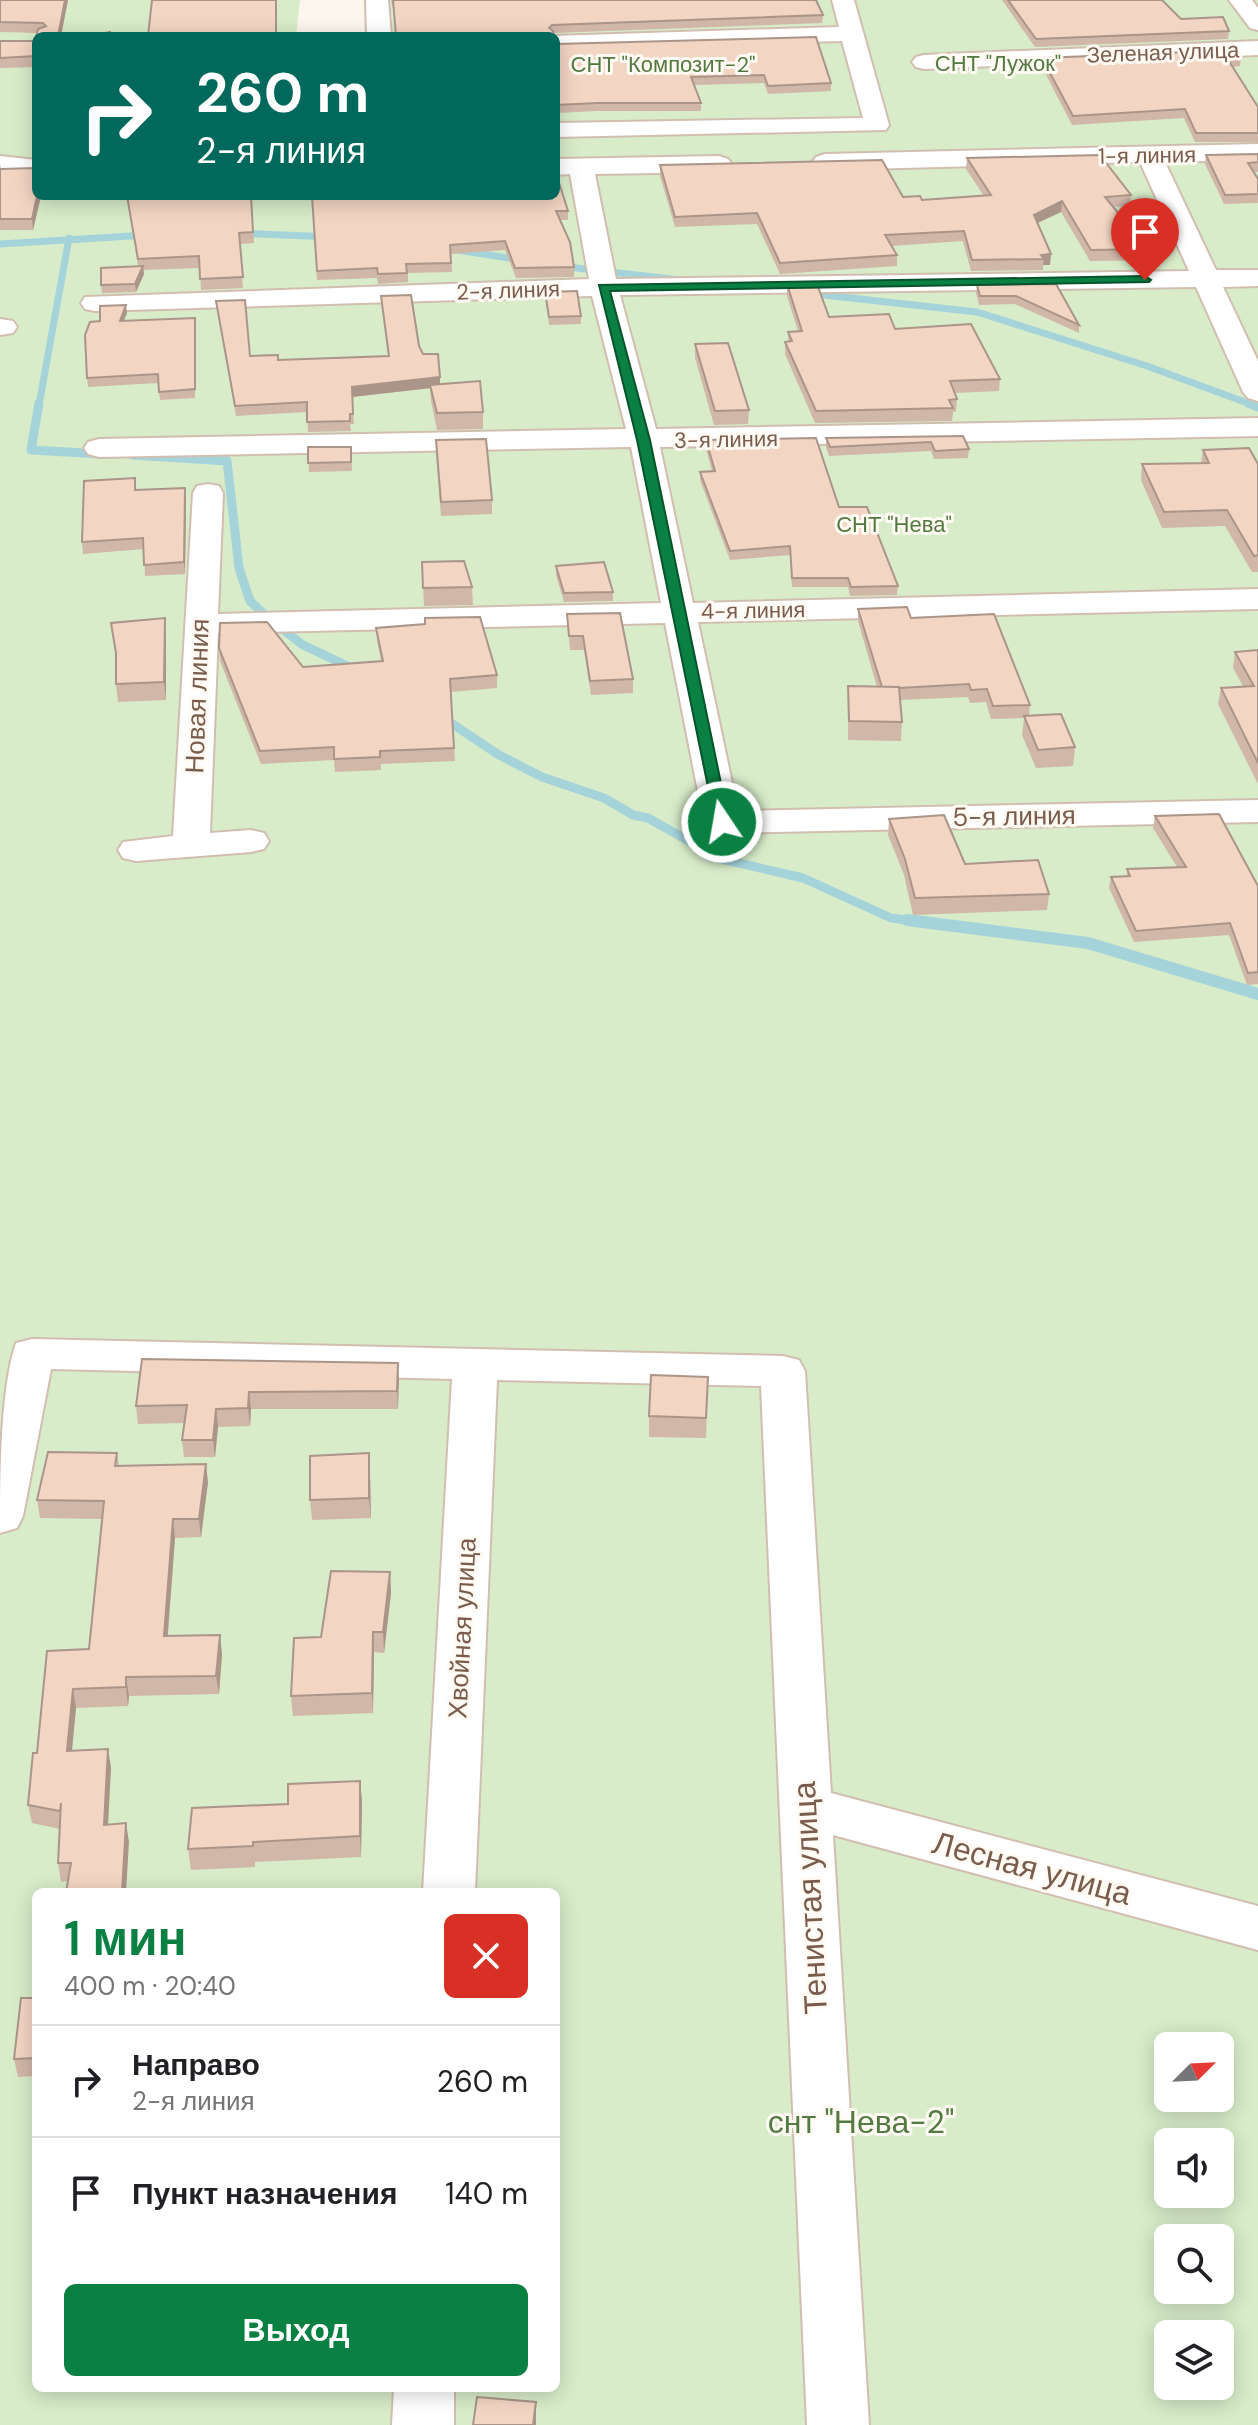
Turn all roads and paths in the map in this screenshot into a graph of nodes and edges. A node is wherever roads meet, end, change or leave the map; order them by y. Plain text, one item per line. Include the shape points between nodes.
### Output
1 (377, 0) edge
2 (843, 0) edge
3 (1240, 0) edge
4 (1258, 23) edge
5 (379, 32) edge
6 (852, 34) junction
7 (560, 42) edge
8 (1258, 48) edge
9 (924, 62) dead end
10 (560, 130) edge
11 (1258, 152) edge
12 (1149, 155) junction
13 (794, 162) edge
14 (747, 163) edge
15 (0, 164) edge
16 (568, 167) edge
17 (32, 168) edge
18 (602, 277) junction
19 (1258, 278) edge
20 (1209, 279) junction
21 (95, 303) dead end
22 (1258, 392) edge
23 (1258, 427) edge
24 (644, 440) junction
25 (99, 448) dead end
26 (208, 493) dead end
27 (1258, 599) edge
28 (677, 612) junction
29 (200, 624) junction
30 (1258, 811) edge
31 (251, 841) dead end
32 (191, 845) junction
33 (136, 850) dead end
34 (475, 1364) junction
35 (0, 1516) edge
36 (806, 1807) junction
37 (449, 1888) edge
38 (1258, 1928) edge
39 (424, 2392) edge
40 (423, 2425) edge
41 (838, 2425) edge

1 - 5 street
2 - 6 street
3 - 4 street
6 - 7 street
6 - 10 street via 877,125
8 - 9 street, Зеленая улица
11 - 12 street, 1-я линия
12 - 13 street, 1-я линия
12 - 20 street
14 - 16 street
15 - 17 street
16 - 18 street
18 - 20 street, 2-я линия
18 - 21 street, 2-я линия
18 - 24 street
19 - 20 street, 2-я линия
20 - 22 street
23 - 24 street, 3-я линия
24 - 25 street, 3-я линия
24 - 28 street
26 - 29 street, Новая линия
27 - 28 street, 4-я линия
28 - 29 street, 4-я линия
28 - 30 street, 5-я линия via 722,822
29 - 32 street, Новая линия
31 - 32 street
32 - 33 street
34 - 35 street via 32,1354
34 - 36 street, Тенистая улица via 783,1371
34 - 37 street, Хвойная улица
36 - 38 street, Лесная улица
36 - 41 street, Тенистая улица
39 - 40 street

